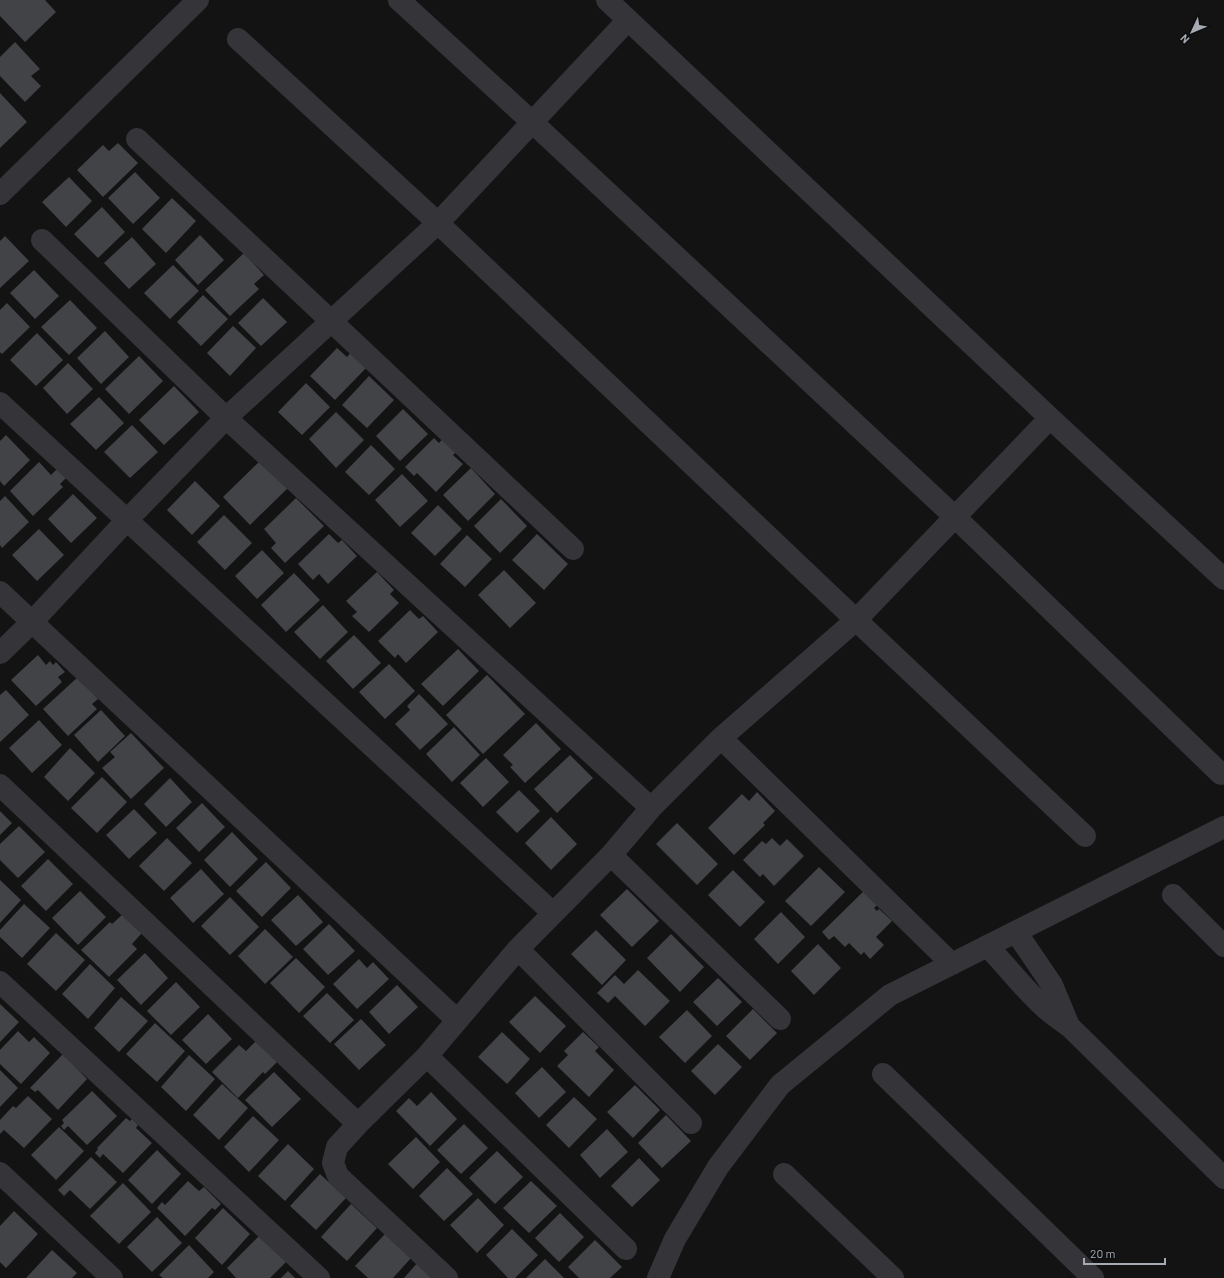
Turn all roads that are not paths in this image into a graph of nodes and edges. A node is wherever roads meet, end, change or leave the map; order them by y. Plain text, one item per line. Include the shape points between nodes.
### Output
1 (198, 0) edge
2 (399, 0) edge
3 (607, 0) edge
4 (628, 20) junction
5 (238, 39) dead end
6 (532, 122) junction
7 (137, 139) dead end
8 (0, 194) edge
9 (438, 223) junction
10 (42, 240) dead end
11 (331, 321) junction
12 (0, 403) edge
13 (226, 418) junction
14 (1050, 418) junction
15 (955, 517) junction
16 (127, 520) junction
17 (572, 549) dead end
18 (1224, 579) edge
19 (0, 592) edge
20 (856, 620) junction
21 (32, 622) junction
22 (0, 653) edge
23 (722, 738) junction
24 (1221, 774) dead end
25 (0, 785) edge
26 (651, 808) junction
27 (1224, 827) edge
28 (1085, 836) dead end
29 (611, 855) junction
30 (1173, 895) dead end
31 (553, 913) junction
32 (1016, 932) junction
33 (988, 946) junction
34 (1224, 946) edge
35 (518, 949) junction
36 (952, 964) junction
37 (0, 982) edge
38 (780, 1019) dead end
39 (457, 1020) junction
40 (1070, 1027) junction
41 (427, 1056) junction
42 (883, 1074) dead end
43 (691, 1123) dead end
44 (358, 1124) junction
45 (0, 1172) edge
46 (784, 1174) dead end
47 (1224, 1178) edge
48 (626, 1249) dead end
49 (112, 1278) edge
50 (319, 1278) edge
51 (447, 1278) edge
52 (658, 1278) edge
53 (893, 1278) edge
54 (1093, 1278) edge

1 - 8 street
2 - 6 street
3 - 4 street
4 - 6 street
4 - 14 street
5 - 9 street
6 - 9 street
6 - 15 street
7 - 11 street
9 - 11 street
9 - 20 street
10 - 13 street
11 - 13 street
11 - 17 street
12 - 16 street
13 - 16 street
13 - 26 street
14 - 15 street
14 - 18 street
15 - 20 street
15 - 24 street
16 - 21 street
16 - 31 street
19 - 21 street
20 - 23 street
20 - 28 street
21 - 22 street
21 - 39 street
23 - 26 street
23 - 36 street
25 - 44 street
26 - 29 street
27 - 32 street
29 - 31 street
29 - 38 street
30 - 34 street
31 - 35 street
32 - 33 street
32 - 40 street via 1052,985
33 - 36 street
33 - 40 street via 1039,1002
35 - 39 street
35 - 43 street
36 - 52 street via 890,995 780,1084 718,1167 675,1239
37 - 50 street
39 - 41 street
40 - 47 street
41 - 44 street
41 - 48 street
42 - 54 street
44 - 51 street via 337,1148 333,1163 338,1176
45 - 49 street
46 - 53 street

